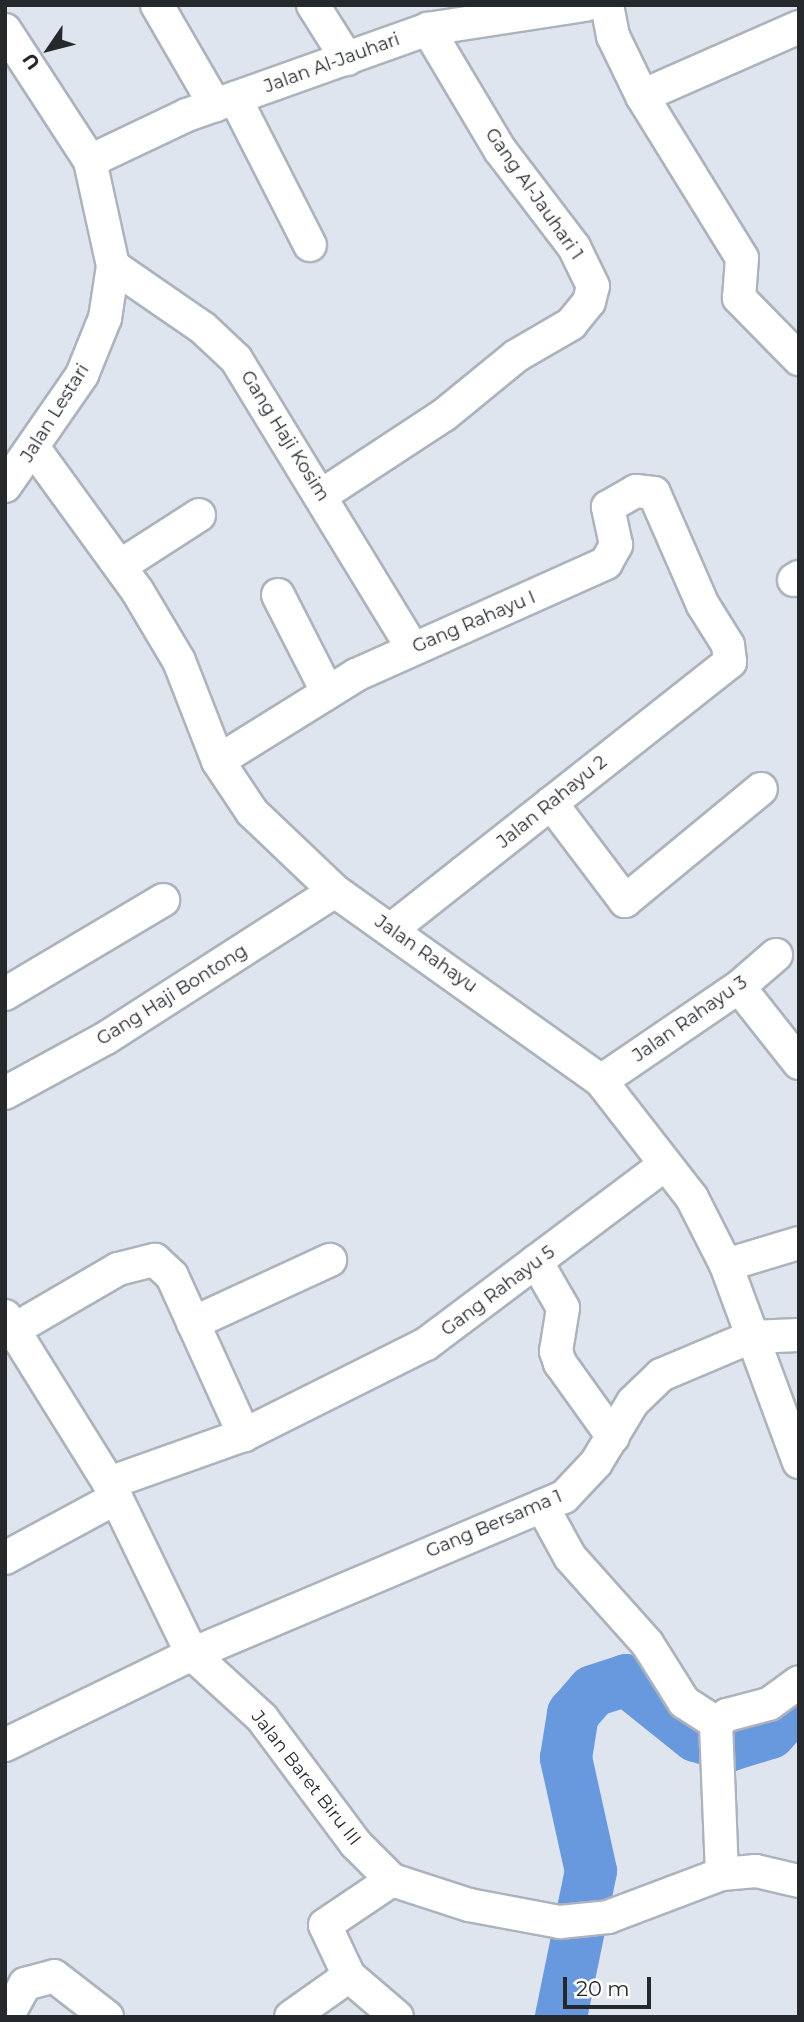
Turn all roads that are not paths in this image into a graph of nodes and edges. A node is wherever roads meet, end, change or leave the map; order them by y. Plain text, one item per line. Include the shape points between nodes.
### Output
1 (157, 5) edge
2 (313, 5) edge
3 (585, 5) edge
4 (607, 5) edge
5 (475, 12) edge
6 (799, 27) edge
7 (428, 29) junction
8 (5, 30) edge
9 (347, 59) junction
10 (642, 96) junction
11 (225, 101) junction
12 (89, 161) junction
13 (310, 246) dead end
14 (113, 267) junction
15 (799, 359) edge
16 (35, 450) junction
17 (5, 486) edge
18 (322, 495) junction
19 (200, 514) dead end
20 (120, 566) junction
21 (278, 595) dead end
22 (412, 647) junction
23 (715, 675) joint
24 (327, 691) junction
25 (218, 761) junction
26 (761, 789) dead end
27 (551, 803) junction
28 (335, 891) junction
29 (163, 900) dead end
30 (391, 930) junction
31 (776, 955) dead end
32 (739, 987) junction
33 (5, 994) edge
34 (799, 1063) edge
35 (601, 1081) junction
36 (5, 1093) edge
37 (664, 1165) junction
38 (799, 1243) edge
39 (330, 1260) dead end
40 (536, 1261) junction
41 (726, 1265) junction
42 (10, 1322) edge
43 (193, 1323) junction
44 (799, 1335) edge
45 (751, 1337) junction
46 (244, 1434) junction
47 (613, 1437) junction
48 (799, 1462) edge
49 (113, 1491) junction
50 (542, 1506) junction
51 (5, 1558) edge
52 (192, 1654) junction
53 (799, 1682) edge
54 (714, 1738) junction
55 (5, 1745) edge
56 (722, 1874) junction
57 (392, 1880) junction
58 (799, 1881) edge
59 (349, 1976) junction
60 (7, 2017) edge
61 (107, 2017) edge
62 (291, 2017) edge
63 (397, 2017) edge

1 - 11 street
2 - 9 street
3 - 5 street, Jalan Al-Jauhari
4 - 10 street via 613,36
5 - 7 street, Jalan Al-Jauhari
6 - 10 street
7 - 9 street, Jalan Al-Jauhari
7 - 18 street, Gang Al-Jauhari 1 via 500,150 583,261 593,286 589,302 571,324 516,356 444,415
8 - 12 street, Jalan Lestari
9 - 11 street, Jalan Al-Jauhari
10 - 15 street via 742,258 744,273 737,290 747,311
11 - 12 street, Jalan Al-Jauhari
11 - 13 street
12 - 14 street, Jalan Lestari
14 - 16 street, Jalan Lestari via 105,318 92,351
14 - 18 street, Gang Haji Kosim via 185,314 236,359
16 - 17 street, Jalan Lestari
16 - 20 street, Jalan Rahayu
18 - 22 street, Gang Haji Kosim
19 - 20 street
20 - 25 street, Jalan Rahayu via 179,661
21 - 24 street
22 - 23 street, Gang Rahayu I via 483,622 606,563 616,545 606,513 618,499 650,489 703,605 728,645 730,662
22 - 24 street, Gang Rahayu I
23 - 27 street, Jalan Rahayu 2
24 - 25 street, Gang Rahayu I
25 - 28 street, Jalan Rahayu via 252,812
26 - 27 street via 625,901
27 - 30 street, Jalan Rahayu 2
28 - 30 street, Jalan Rahayu
28 - 36 street, Gang Haji Bontong via 106,1038
29 - 33 street
30 - 35 street, Jalan Rahayu
31 - 32 street, Jalan Rahayu 3
32 - 34 street
32 - 35 street, Jalan Rahayu 3
35 - 37 street, Jalan Rahayu
37 - 40 street, Gang Rahayu 5
37 - 41 street, Jalan Rahayu via 692,1198
38 - 41 street
39 - 43 street
40 - 46 street, Gang Rahayu 5 via 449,1331
40 - 47 street via 563,1307 556,1351 560,1363
41 - 45 street, Jalan Rahayu
42 - 43 street via 146,1259 167,1269
42 - 49 street, Jalan Baret Biru III
43 - 46 street
44 - 45 street
45 - 47 street, Gang Bersama 1 via 662,1375 633,1402
45 - 48 street, Jalan Rahayu
46 - 49 street, Gang Rahayu 5
47 - 50 street, Gang Bersama 1 via 584,1479
49 - 51 street, Gang Rahayu 5
49 - 52 street, Jalan Baret Biru III
50 - 52 street, Gang Bersama 1
50 - 54 street via 570,1557 647,1643 684,1702
52 - 55 street, Gang Bersama 1
52 - 57 street, Jalan Baret Biru III via 262,1718 356,1844
53 - 54 street via 769,1704 727,1714
54 - 56 street
56 - 57 street, Jalan Baret Biru III via 591,1922 560,1922 469,1905
56 - 58 street, Jalan Baret Biru III via 756,1871
57 - 59 street via 324,1925
59 - 62 street
59 - 63 street
60 - 61 street via 25,1984 54,1976

